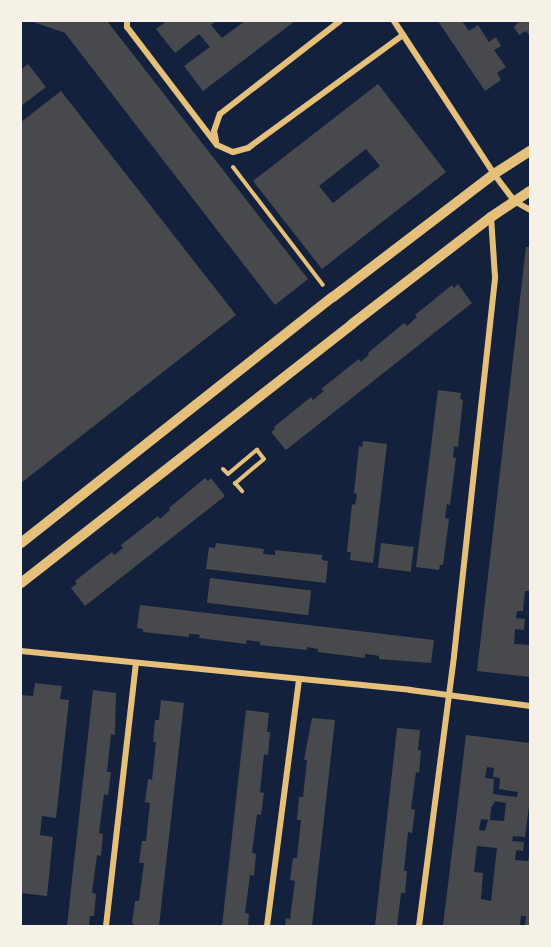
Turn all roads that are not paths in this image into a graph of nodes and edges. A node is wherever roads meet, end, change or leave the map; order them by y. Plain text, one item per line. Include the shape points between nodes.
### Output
1 (127, 21) edge
2 (340, 21) edge
3 (394, 21) edge
4 (403, 34) junction
5 (217, 145) junction
6 (530, 151) edge
7 (494, 174) junction
8 (530, 191) edge
9 (514, 201) junction
10 (530, 210) edge
11 (490, 217) junction
12 (21, 543) edge
13 (21, 583) edge
14 (21, 651) edge
15 (136, 664) junction
16 (299, 679) junction
17 (448, 696) junction
18 (530, 706) edge
19 (106, 926) edge
20 (267, 926) edge
21 (419, 926) edge

1 - 5 street via 127,27
2 - 5 street via 220,114 214,131
3 - 4 street
4 - 5 street via 248,148 233,152
4 - 7 street
6 - 7 street
7 - 9 street
7 - 12 street
8 - 9 street
9 - 10 street
9 - 11 street
11 - 13 street
11 - 17 street via 495,277
14 - 15 street
15 - 16 street
15 - 19 street
16 - 17 street
16 - 20 street
17 - 18 street
17 - 21 street

